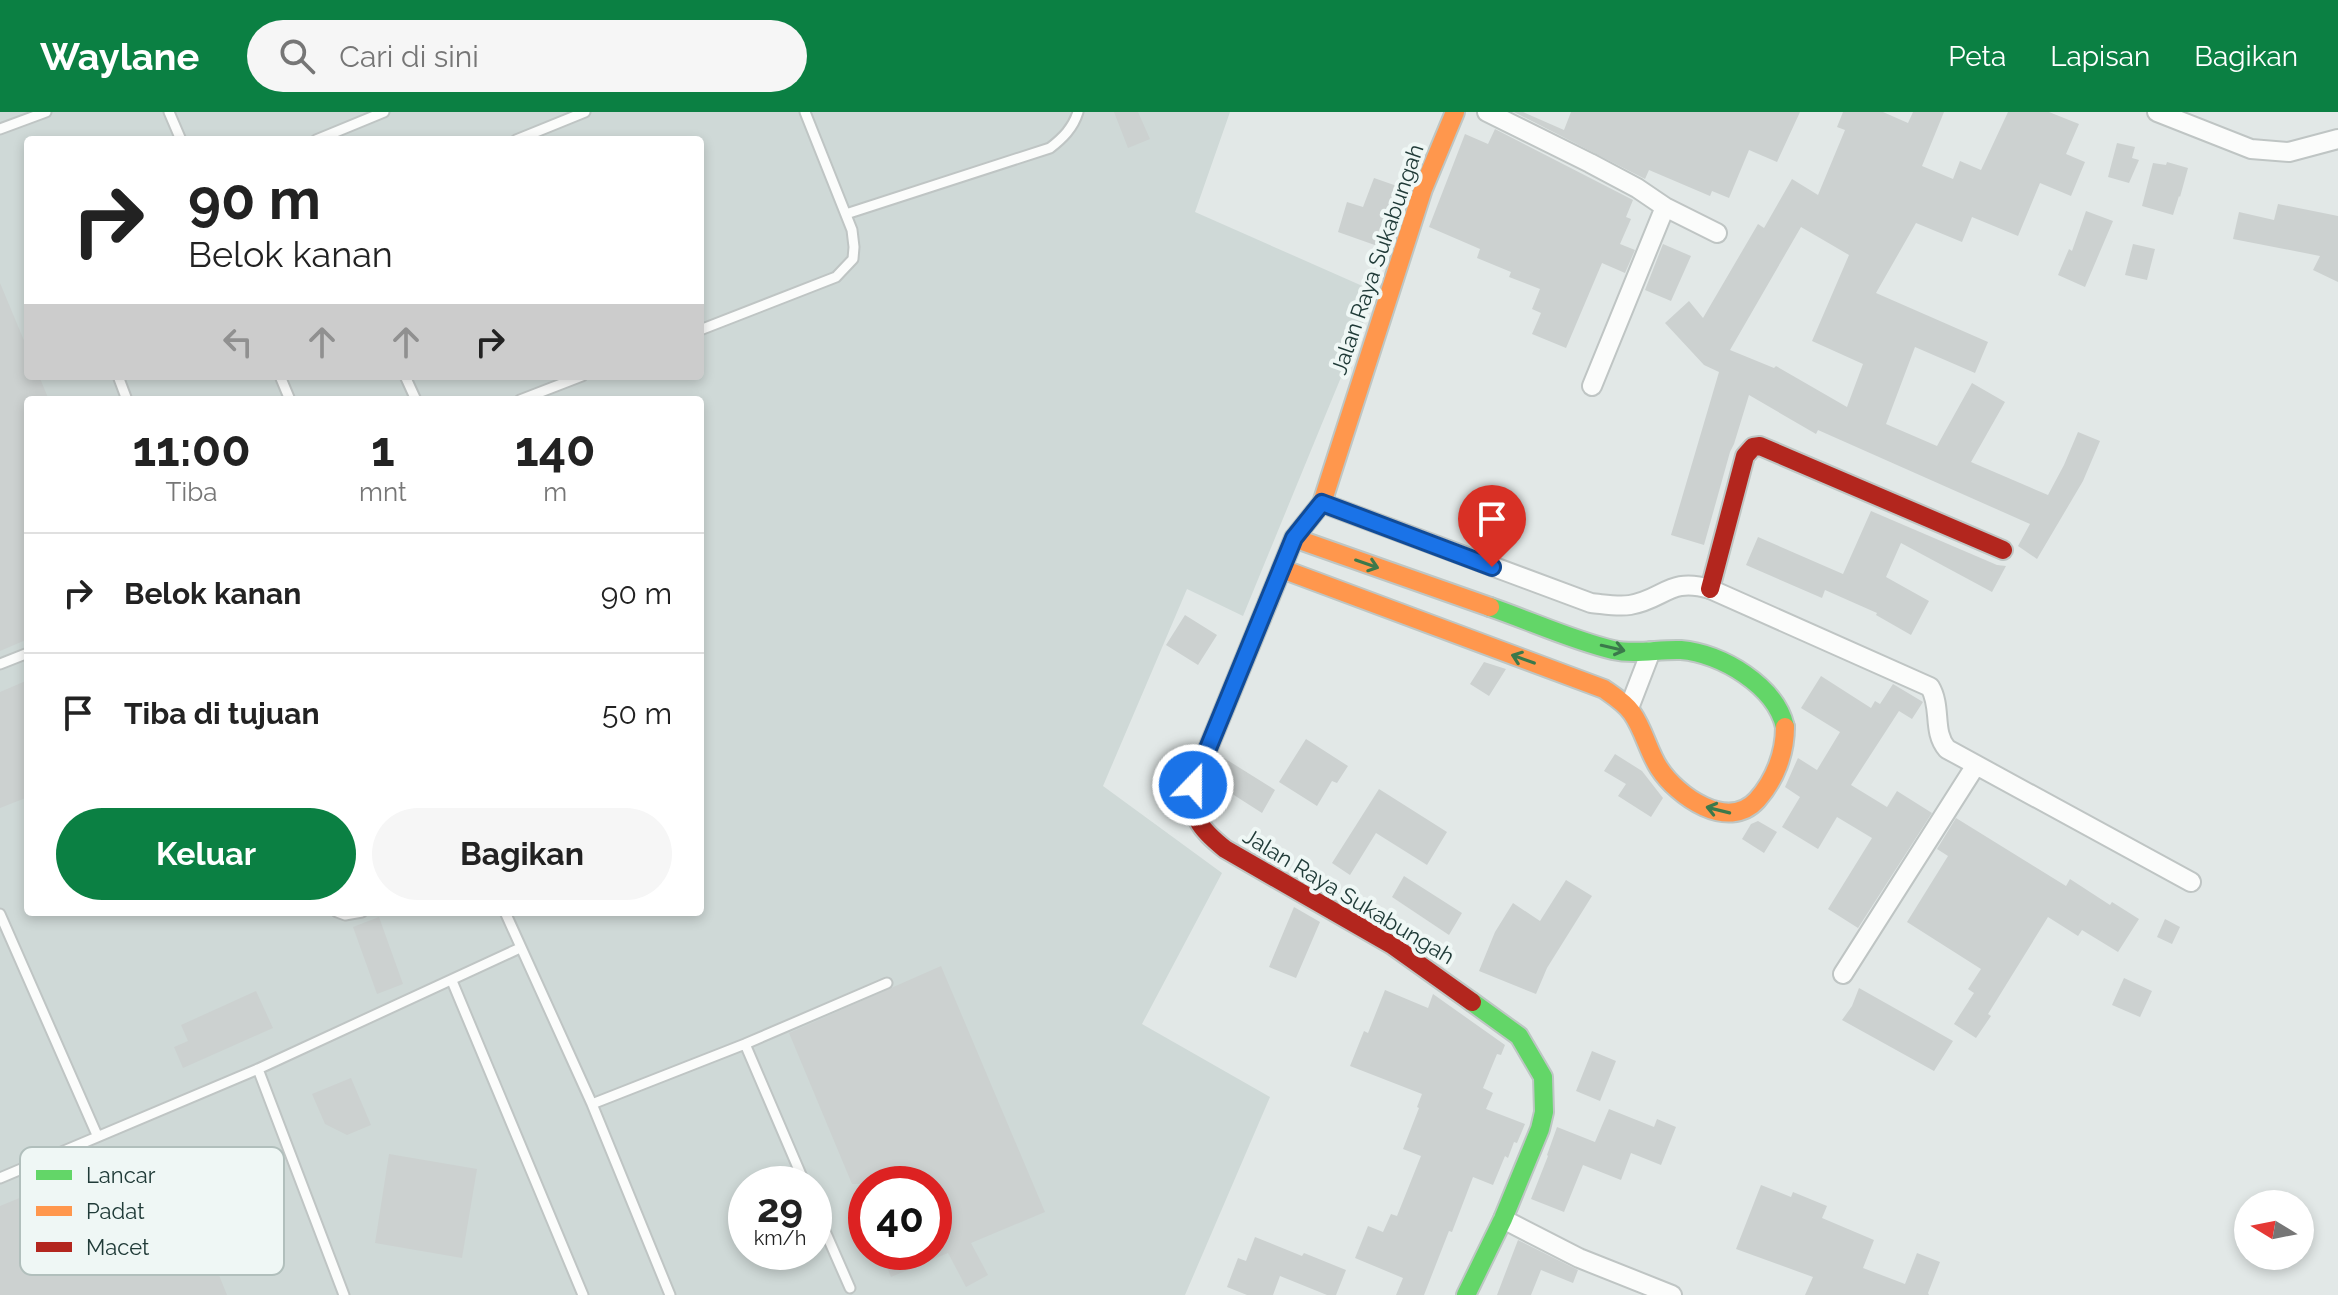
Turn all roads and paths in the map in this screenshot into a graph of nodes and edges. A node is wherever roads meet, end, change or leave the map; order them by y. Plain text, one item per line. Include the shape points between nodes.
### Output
1 (46, 112) edge
2 (169, 112) edge
3 (384, 112) edge
4 (585, 112) edge
5 (805, 112) edge
6 (1078, 112) edge
7 (1455, 112) edge
8 (1487, 112) edge
9 (2157, 112) edge
10 (572, 114) edge
11 (0, 129) edge
12 (179, 136) edge
13 (326, 136) edge
14 (525, 136) edge
15 (2338, 139) edge
16 (1665, 207) junction
17 (846, 214) junction
18 (1717, 233) dead end
19 (704, 328) edge
20 (570, 380) edge
21 (1592, 386) dead end
22 (530, 396) edge
23 (1322, 503) junction
24 (1294, 538) junction
25 (2003, 550) dead end
26 (1282, 569) junction
27 (1710, 589) junction
28 (1651, 651) junction
29 (24, 655) edge
30 (0, 664) edge
31 (1629, 708) junction
32 (1976, 765) junction
33 (2191, 882) dead end
34 (0, 914) edge
35 (507, 916) edge
36 (520, 948) junction
37 (1843, 974) dead end
38 (452, 981) junction
39 (887, 983) dead end
40 (745, 1044) junction
41 (258, 1069) junction
42 (592, 1104) junction
43 (97, 1135) junction
44 (70, 1147) edge
45 (797, 1166) edge
46 (20, 1169) edge
47 (0, 1178) edge
48 (1503, 1219) junction
49 (832, 1247) edge
50 (850, 1288) dead end
51 (344, 1295) edge
52 (583, 1295) edge
53 (670, 1295) edge
54 (1466, 1295) edge
55 (1672, 1295) edge

1 - 11 lane
2 - 12 lane
3 - 13 lane
4 - 10 lane
5 - 17 lane
6 - 17 lane via 1075,123 1050,148
7 - 23 street, Jalan Raya Sukabungah via 1423,189
8 - 16 street
9 - 15 street via 2251,149 2289,152
10 - 14 lane
16 - 18 street
16 - 21 street
17 - 19 lane via 853,259 836,277
20 - 22 lane
23 - 24 street, Jalan Raya Sukabungah
23 - 27 street via 1591,603 1633,605 1686,584
24 - 26 street, Jalan Raya Sukabungah
24 -> 28 street via 1618,651
25 - 27 street via 1760,446 1745,456
31 -> 26 street via 1604,689
26 - 48 street, Jalan Raya Sukabungah via 1193,785 1192,809 1203,832 1225,849 1392,945 1519,1036 1543,1077 1544,1112
27 - 32 street via 1930,687 1941,742
28 - 31 street
28 -> 31 street via 1694,650 1755,680 1775,700 1786,730 1776,772 1742,814 1708,808 1673,786 1658,769
29 - 30 lane
32 - 33 street
32 - 37 street
34 - 43 lane
35 - 36 lane
36 - 38 lane
36 - 42 lane
38 - 41 lane
38 - 52 lane
39 - 40 lane
40 - 42 lane
40 - 45 lane
41 - 43 lane
41 - 51 lane
42 - 53 lane
43 - 44 lane
46 - 47 lane
48 - 54 street, Jalan Raya Sukabungah
48 - 55 street via 1579,1258
49 - 50 lane

